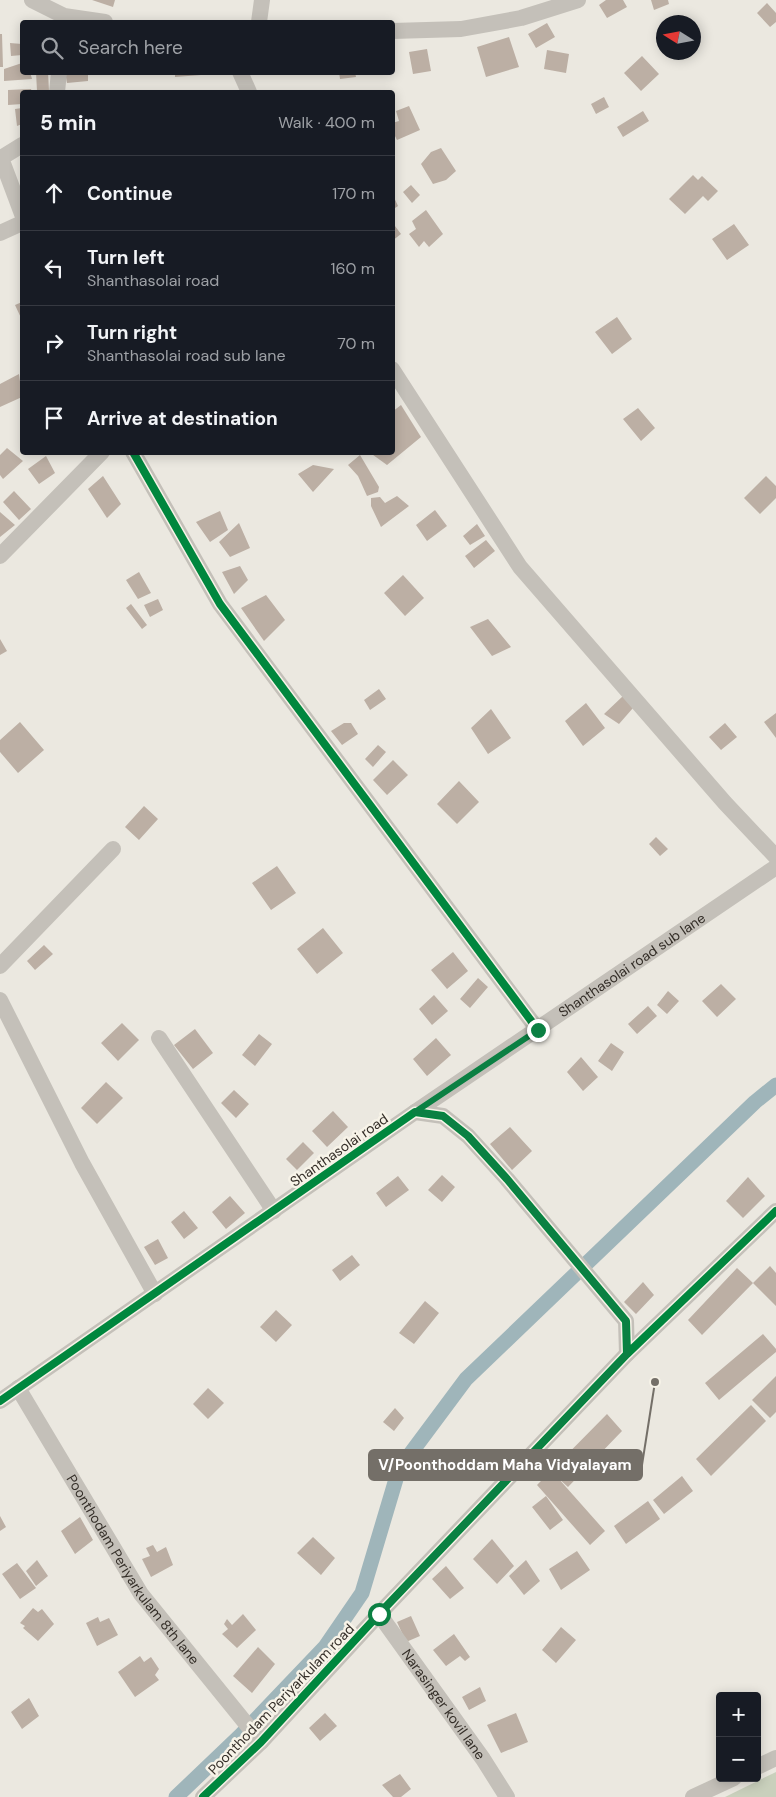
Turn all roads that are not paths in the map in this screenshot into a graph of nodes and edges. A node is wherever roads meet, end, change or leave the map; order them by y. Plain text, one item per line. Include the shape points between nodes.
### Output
1 (32, 0) edge
2 (262, 0) edge
3 (578, 0) edge
4 (64, 19) edge
5 (78, 20) edge
6 (260, 20) edge
7 (395, 31) edge
8 (59, 75) edge
9 (241, 75) edge
10 (57, 90) edge
11 (248, 90) edge
12 (20, 146) edge
13 (20, 209) edge
14 (20, 224) edge
15 (0, 233) edge
16 (395, 374) edge
17 (99, 455) edge
18 (135, 455) edge
19 (0, 556) edge
20 (113, 848) dead end
21 (776, 857) edge
22 (776, 867) edge
23 (0, 966) edge
24 (0, 1000) edge
25 (538, 1030) junction
26 (159, 1038) dead end
27 (415, 1112) junction
28 (274, 1211) junction
29 (775, 1215) edge
30 (155, 1294) junction
31 (627, 1354) junction
32 (18, 1388) junction
33 (0, 1401) edge
34 (379, 1614) junction
35 (261, 1742) junction
36 (776, 1758) edge
37 (761, 1765) edge
38 (725, 1782) edge
39 (203, 1797) edge
40 (507, 1797) edge
41 (692, 1797) edge

1 - 4 street
2 - 6 street
3 - 7 street via 521,18 461,29
4 - 5 street
8 - 10 street
9 - 11 street
12 - 13 street via 1,158
14 - 15 street
16 - 21 street via 520,567
17 - 19 street
18 - 25 street via 220,604
20 - 23 street
22 - 25 street, Shanthasolai road sub lane
24 - 30 street via 82,1163
25 - 27 street, Shanthasolai road sub lane
26 - 28 street
27 - 28 street, Shanthasolai road
27 - 31 street via 443,1116 468,1136 626,1321
28 - 30 street, Shanthasolai road
29 - 31 street, Poonthodam Periyarkulam road
30 - 32 street, Shanthasolai road
31 - 34 street, Poonthodam Periyarkulam road
32 - 33 street, Shanthasolai road
32 - 35 street, Poonthodam Periyarkulam 8th lane via 141,1594
34 - 35 street, Poonthodam Periyarkulam road
34 - 40 street, Narasinger kovil lane
35 - 39 street, Poonthodam Periyarkulam road
36 - 37 street
38 - 41 street

